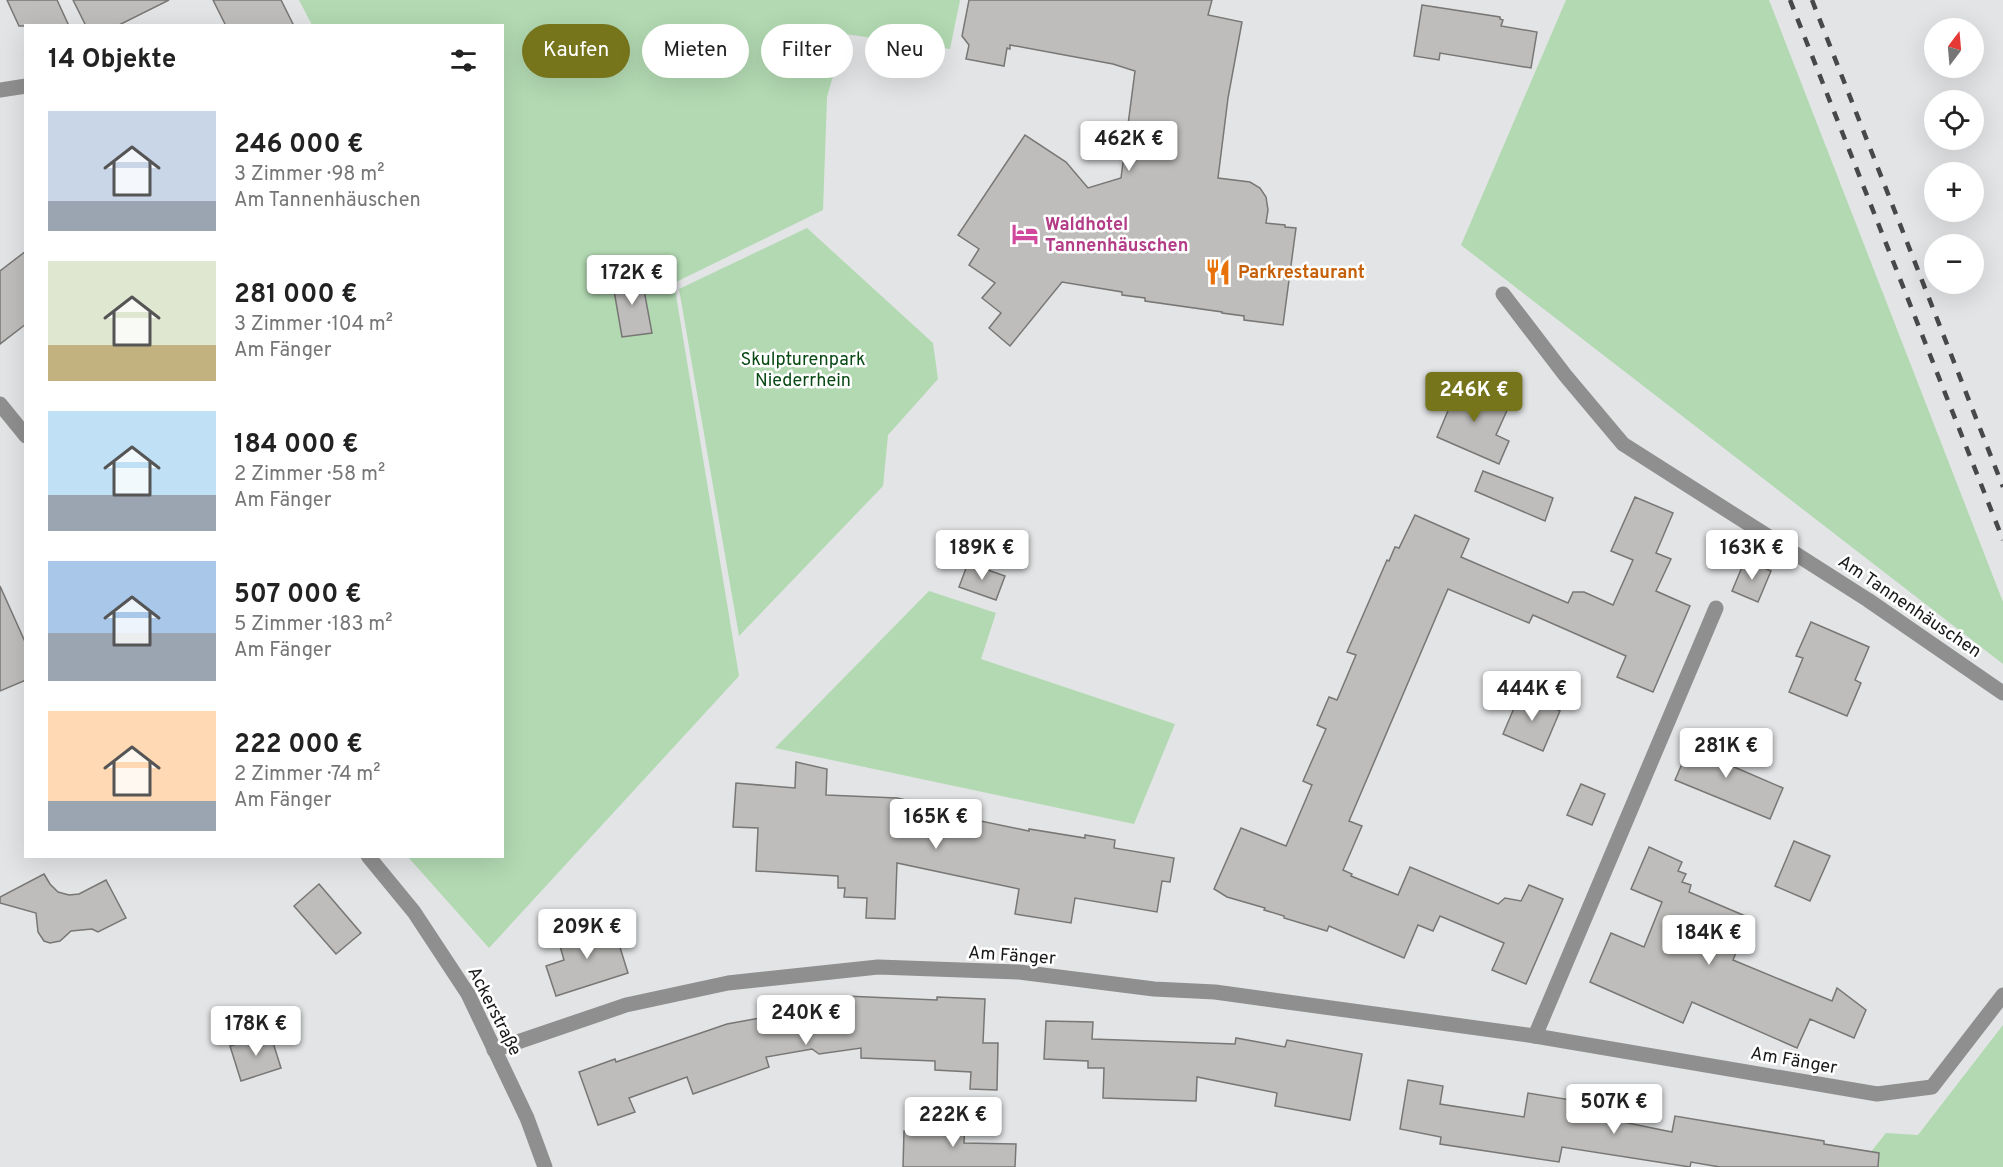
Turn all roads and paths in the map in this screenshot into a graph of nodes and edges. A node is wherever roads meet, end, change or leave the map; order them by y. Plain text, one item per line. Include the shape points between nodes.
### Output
1 (24, 86) edge
2 (0, 90) edge
3 (1503, 294) dead end
4 (0, 404) edge
5 (24, 434) edge
6 (1716, 608) dead end
7 (2003, 693) edge
8 (370, 858) edge
9 (2003, 995) edge
10 (1535, 1036) junction
11 (494, 1050) junction
12 (545, 1167) edge

1 - 2 street
3 - 7 street, Am Tannenhäuschen via 1623,444 1868,600
4 - 5 street
6 - 10 street
8 - 11 street, Ackerstraße via 414,912 468,994
9 - 10 street, Am Fänger via 1932,1088 1876,1094
10 - 11 street, Am Fänger via 1215,992 1154,990 1018,972 878,967 728,983 626,1005
11 - 12 street, Ackerstraße via 527,1118

